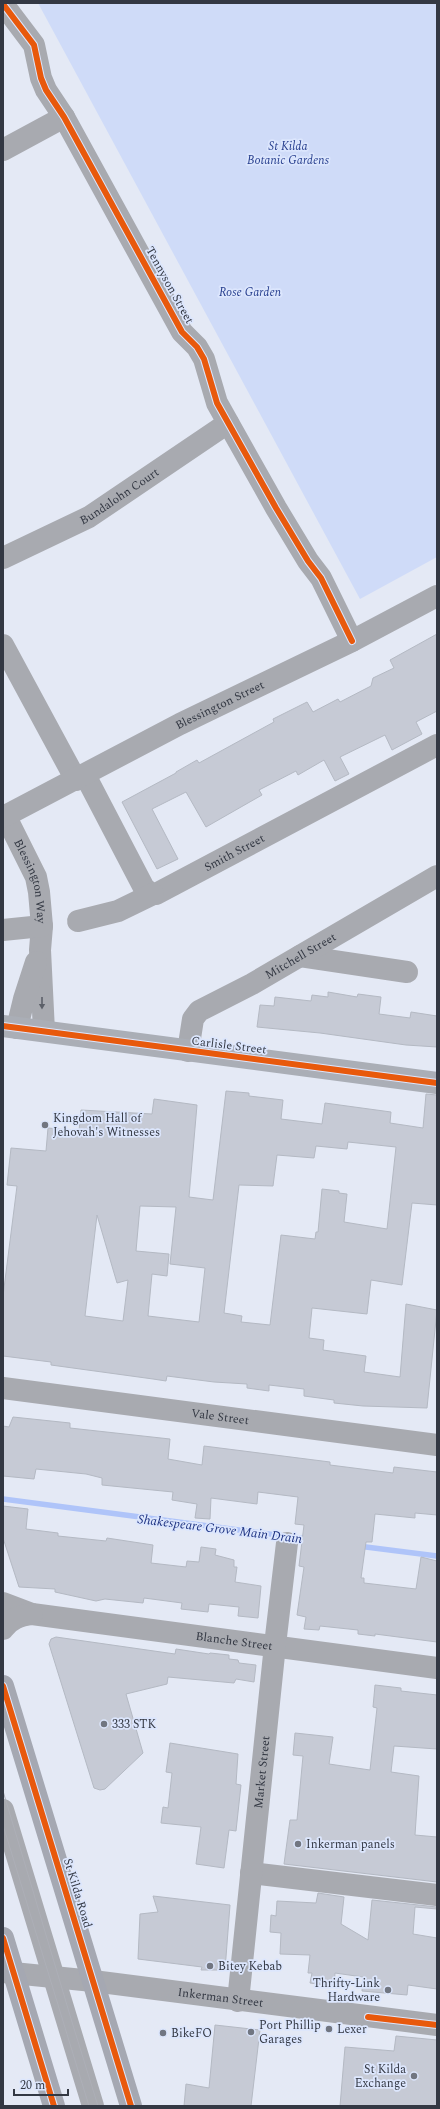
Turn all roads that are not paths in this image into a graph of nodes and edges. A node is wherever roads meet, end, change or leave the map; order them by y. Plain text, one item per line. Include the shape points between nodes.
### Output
1 (3, 4) edge
2 (64, 117) junction
3 (3, 150) edge
4 (228, 423) junction
5 (3, 558) edge
6 (437, 596) edge
7 (352, 641) junction
8 (3, 645) edge
9 (437, 745) edge
10 (81, 777) junction
11 (4, 816) edge
12 (437, 876) edge
13 (153, 894) junction
14 (78, 921) dead end
15 (42, 926) junction
16 (3, 930) edge
17 (40, 950) junction
18 (300, 956) junction
19 (407, 972) dead end
20 (8, 1028) edge
21 (44, 1031) junction
22 (188, 1051) junction
23 (437, 1083) edge
24 (3, 1388) edge
25 (437, 1445) edge
26 (288, 1543) dead end
27 (3, 1603) edge
28 (32, 1614) junction
29 (3, 1628) edge
30 (275, 1645) junction
31 (437, 1668) edge
32 (3, 1686) edge
33 (3, 1810) edge
34 (251, 1873) junction
35 (437, 1895) edge
36 (3, 1938) edge
37 (8, 1972) edge
38 (55, 1977) junction
39 (93, 1981) junction
40 (238, 2001) junction
41 (437, 2025) edge
42 (54, 2106) edge
43 (93, 2106) edge
44 (131, 2106) edge

1 - 2 street, Tennyson Street via 34,45 46,90
2 - 3 street
2 - 4 street, Tennyson Street via 182,332 198,347 213,392
4 - 5 street, Bundalohn Court via 89,517
4 - 7 street, Tennyson Street via 276,508 321,578
6 - 7 street, Blessington Street
7 - 10 street, Blessington Street via 180,724
8 - 10 street
9 - 13 street, Smith Street
10 - 11 street, Blessington Street
10 - 13 street via 144,888
11 - 15 street, Blessington Way via 36,876
12 - 18 street, Mitchell Street
13 - 14 street, Smith Street via 118,911
15 - 16 street
15 - 17 street, Blessington Way
17 - 20 street, Blessington Way via 24,999
17 -> 21 street, Blessington Way
18 - 19 street
18 - 22 street, Mitchell Street via 195,1014
20 - 21 main road, Carlisle Street
21 - 22 main road, Carlisle Street
22 - 23 main road, Carlisle Street
24 - 25 street, Vale Street
26 - 30 street, Market Street
27 - 28 street, Blanche Street
28 - 29 street, Blanche Street via 17,1617
28 - 30 street, Blanche Street
30 - 31 street, Blanche Street
30 - 34 street, Market Street
32 - 39 highway, St Kilda Road
33 - 38 street
34 - 35 street
34 - 40 street, Market Street
36 - 37 highway
37 - 38 street, Inkerman Street
37 - 42 highway
38 - 39 street, Inkerman Street
38 - 43 street
39 - 40 street, Inkerman Street
39 - 44 highway, St Kilda Road
40 - 41 street, Inkerman Street

